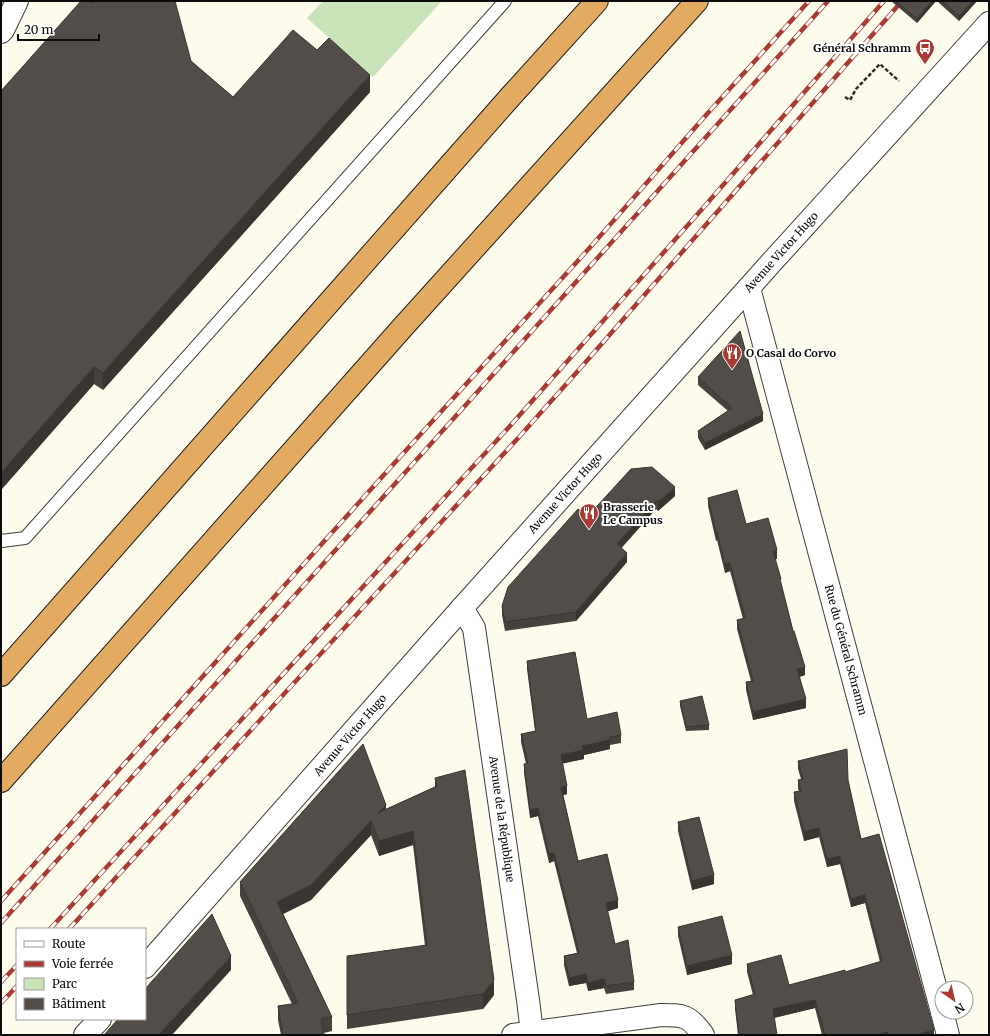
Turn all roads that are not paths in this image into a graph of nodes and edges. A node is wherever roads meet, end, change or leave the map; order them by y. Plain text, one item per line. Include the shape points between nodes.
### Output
1 (17, 1) edge
2 (505, 1) edge
3 (597, 1) edge
4 (697, 1) edge
5 (989, 22) edge
6 (1, 32) edge
7 (749, 288) junction
8 (1, 540) edge
9 (462, 608) junction
10 (1, 675) edge
11 (1, 781) edge
12 (146, 967) edge
13 (934, 982) edge
14 (99, 1020) edge
15 (944, 1020) edge
16 (522, 1034) edge
17 (86, 1035) edge
18 (703, 1035) edge
19 (948, 1035) edge

1 - 6 street
2 - 8 lane via 25,538
3 - 10 highway
4 - 11 highway via 402,328
5 - 7 street, Avenue Victor Hugo
7 - 9 street, Avenue Victor Hugo
7 - 13 street, Rue du Général Schramm
9 - 12 street, Avenue Victor Hugo
9 - 16 street, Avenue de la République via 474,628 527,992
14 - 17 street
15 - 19 street, Rue du Général Schramm
16 - 18 street, Avenue de la République via 661,1015 678,1015 687,1018

